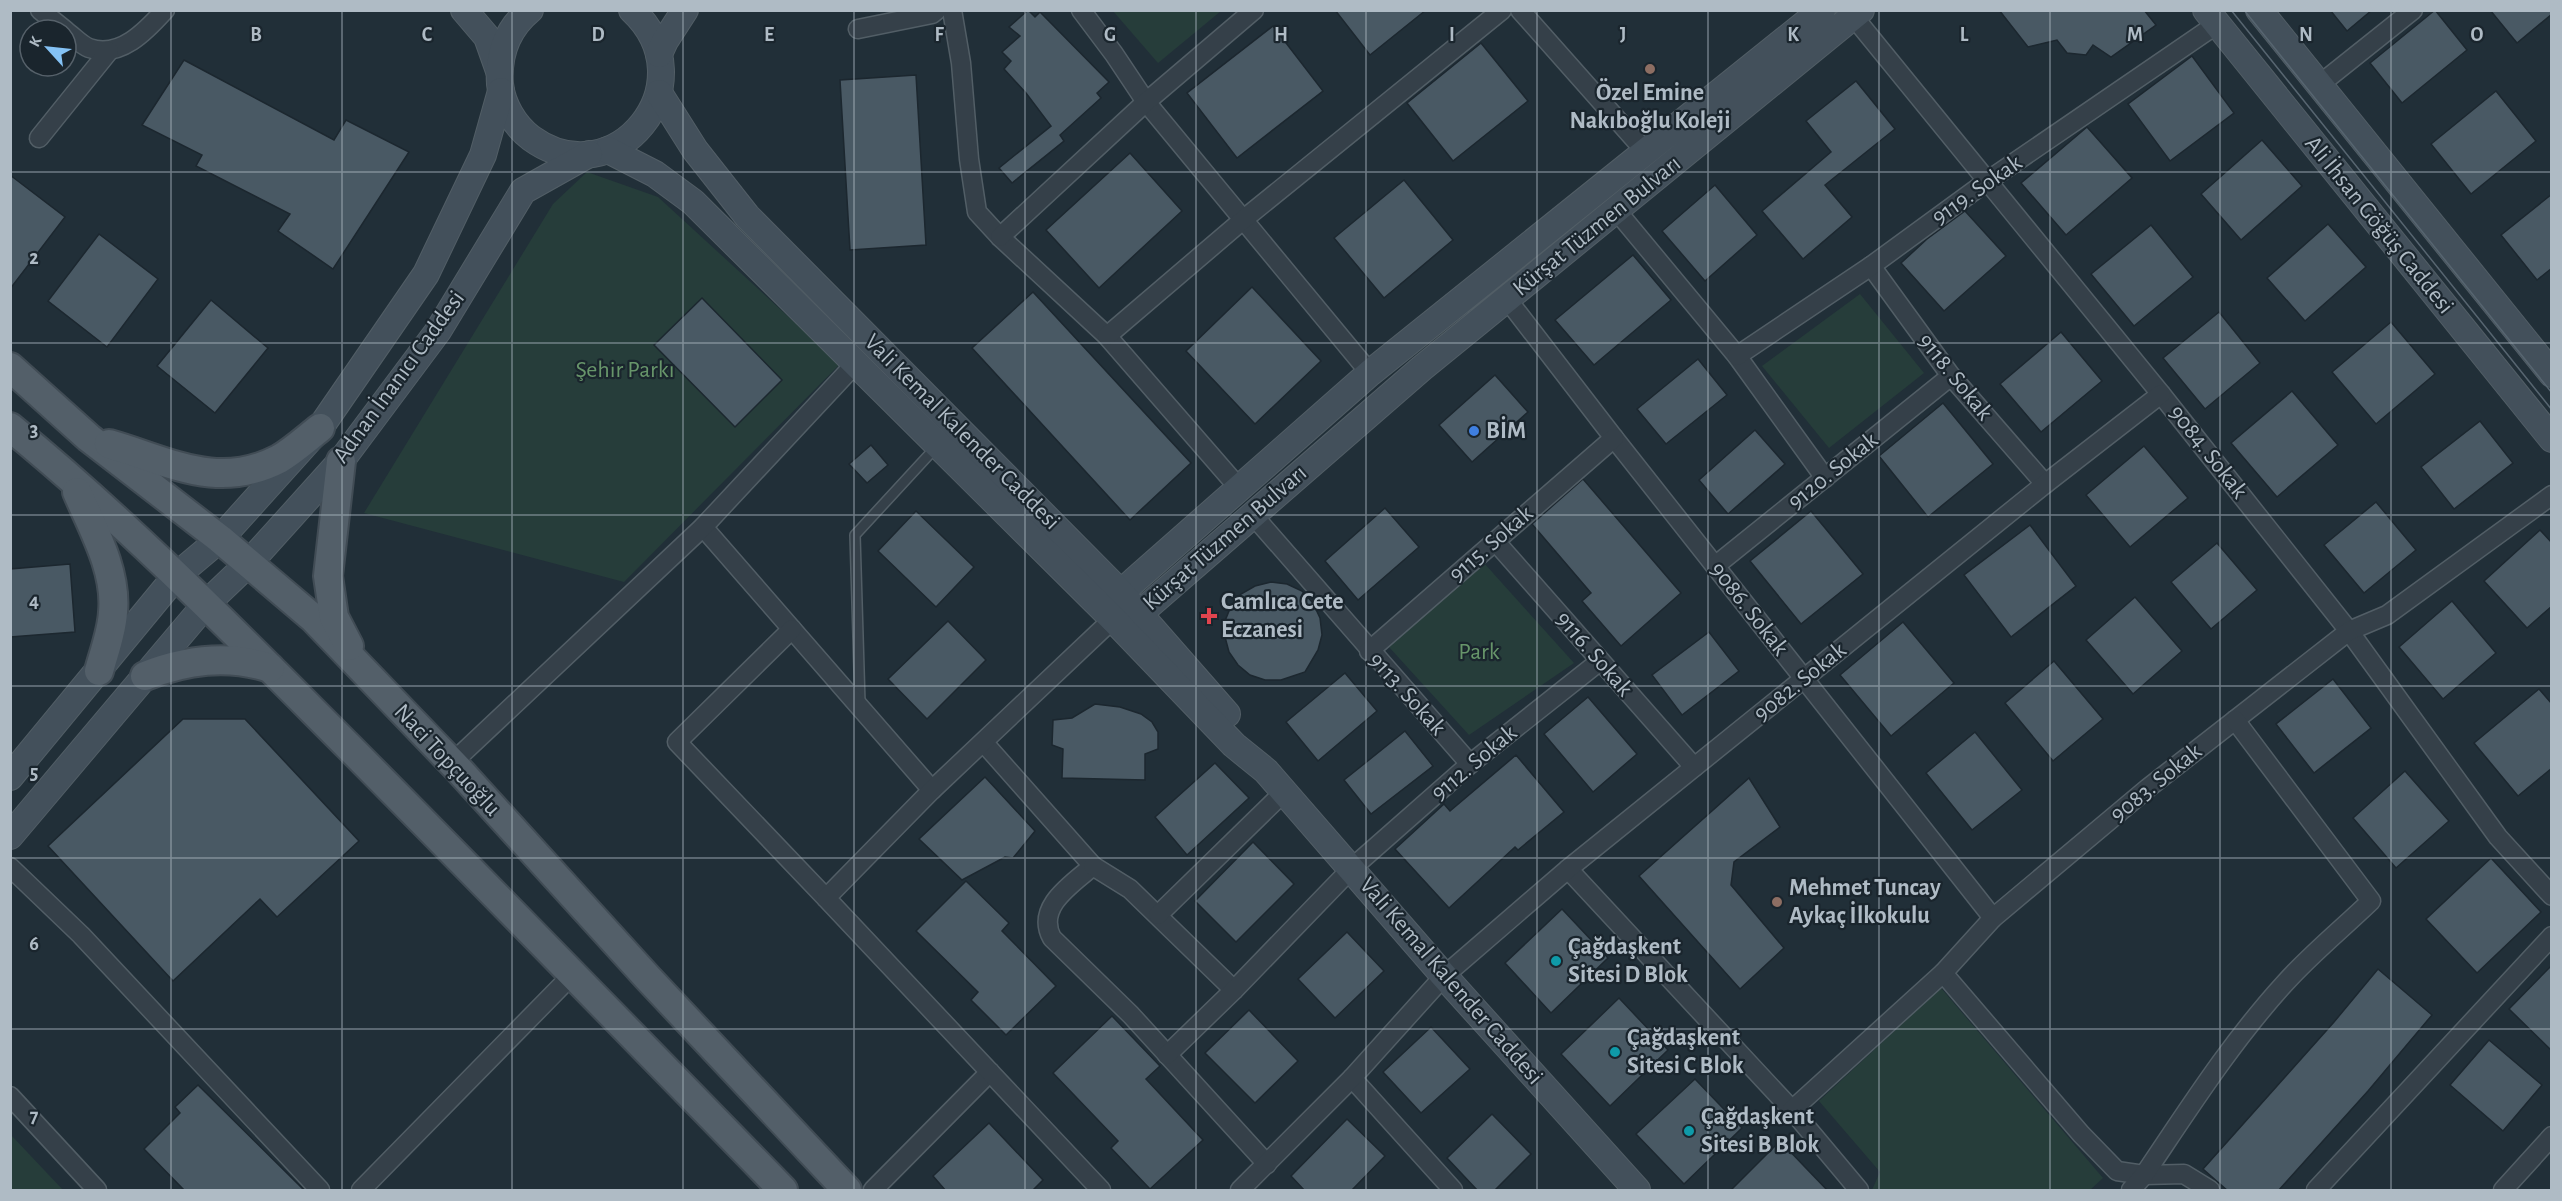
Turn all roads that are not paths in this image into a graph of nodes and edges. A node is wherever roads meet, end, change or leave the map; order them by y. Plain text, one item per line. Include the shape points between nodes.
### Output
1 (165, 10) edge
2 (464, 10) edge
3 (530, 10) edge
4 (632, 10) edge
5 (685, 10) edge
6 (937, 10) edge
7 (952, 10) edge
8 (1081, 10) edge
9 (1254, 10) edge
10 (1502, 10) edge
11 (1520, 10) edge
12 (1822, 10) edge
13 (2259, 10) edge
14 (2413, 10) edge
15 (1857, 13) edge
16 (2211, 17) edge
17 (858, 29) dead end
18 (78, 40) edge
19 (109, 51) junction
20 (659, 54) junction
21 (500, 81) junction
22 (2319, 85) junction
23 (659, 93) junction
24 (1146, 102) junction
25 (39, 138) dead end
26 (598, 152) junction
27 (1645, 152) junction
28 (1986, 182) junction
29 (1616, 210) junction
30 (1244, 219) junction
31 (1000, 237) junction
32 (1871, 266) junction
33 (1508, 299) junction
34 (1107, 336) junction
35 (1737, 356) junction
36 (857, 362) junction
37 (10, 367) edge
38 (1370, 373) junction
39 (2552, 374) edge
40 (1951, 376) junction
41 (2161, 394) junction
42 (10, 427) edge
43 (320, 428) junction
44 (89, 438) junction
45 (1614, 438) junction
46 (2552, 439) edge
47 (939, 444) junction
48 (341, 460) junction
49 (1825, 478) junction
50 (73, 482) junction
51 (2044, 484) junction
52 (1239, 488) junction
53 (2552, 495) edge
54 (1252, 514) junction
55 (703, 526) junction
56 (220, 539) junction
57 (1495, 541) junction
58 (249, 563) junction
59 (1715, 566) junction
60 (176, 576) junction
61 (1121, 593) junction
62 (206, 604) junction
63 (1139, 614) junction
64 (1113, 619) junction
65 (792, 629) junction
66 (2349, 631) junction
67 (1369, 651) junction
68 (1600, 661) junction
69 (359, 667) junction
70 (270, 668) junction
71 (99, 671) junction
72 (145, 676) junction
73 (1803, 679) junction
74 (860, 707) junction
75 (2235, 720) junction
76 (984, 743) junction
77 (452, 763) junction
78 (1470, 764) junction
79 (1694, 767) junction
80 (1266, 771) junction
81 (10, 777) edge
82 (932, 790) junction
83 (1284, 792) junction
84 (10, 836) edge
85 (1093, 866) junction
86 (10, 867) edge
87 (1352, 868) junction
88 (1568, 869) junction
89 (2552, 896) edge
90 (826, 898) junction
91 (1158, 915) junction
92 (1993, 918) junction
93 (2552, 936) edge
94 (1943, 973) junction
95 (573, 974) junction
96 (1444, 976) junction
97 (1234, 990) junction
98 (1167, 1054) junction
99 (990, 1072) junction
100 (1352, 1078) junction
101 (10, 1096) edge
102 (1792, 1110) junction
103 (2552, 1137) edge
104 (1267, 1164) junction
105 (2144, 1176) junction
106 (97, 1191) edge
107 (320, 1191) edge
108 (361, 1191) edge
109 (783, 1191) edge
110 (847, 1191) edge
111 (873, 1191) edge
112 (1101, 1191) edge
113 (1240, 1191) edge
114 (1453, 1191) edge
115 (1637, 1191) edge
116 (1859, 1191) edge
117 (2131, 1191) edge
118 (2210, 1191) edge
119 (2316, 1191) edge
120 (2503, 1191) edge

1 - 19 street via 137,38
2 - 21 street via 487,37
3 - 21 street, Adnan İnanıcı Caddesi via 510,33 502,52
4 - 20 street via 653,36
5 - 20 street
6 - 17 street
7 - 31 street via 977,212
8 - 24 street
9 - 24 street
10 - 30 street
11 - 27 street
12 - 27 street, Kürşat Tüzmen Bulvarı
13 - 22 street, Ali İhsan Göğüş Caddesi
14 - 22 street
15 - 28 street, 9084. Sokak
15 - 29 street, Kürşat Tüzmen Bulvarı
16 - 28 street, 9119. Sokak
16 - 46 street, Ali İhsan Göğüş Caddesi
18 - 19 street via 88,48
19 - 25 street
20 - 23 street
21 - 26 street via 509,113 523,132 542,146 565,154
21 - 43 street, Adnan İnanıcı Caddesi via 483,155 426,274
22 - 39 street, Ali İhsan Göğüş Caddesi
23 - 26 street, Adnan İnanıcı Caddesi via 641,128 626,141
23 - 61 street, Vali Kemal Kalender Caddesi via 695,150 747,216
24 - 30 street
24 - 31 street
26 - 36 street, Vali Kemal Kalender Caddesi via 655,174 693,202
26 - 48 street, Adnan İnanıcı Caddesi via 523,192 438,331
27 - 38 street, Kürşat Tüzmen Bulvarı
28 - 32 street, 9119. Sokak
28 - 41 street, 9084. Sokak
29 - 33 street, Kürşat Tüzmen Bulvarı
29 - 35 street
30 - 34 street
30 - 38 street
31 - 34 street
32 - 35 street, 9119. Sokak
32 - 40 street, 9118. Sokak
33 - 45 street, 9086. Sokak
33 - 54 street, Kürşat Tüzmen Bulvarı
34 - 52 street
35 - 49 street
36 - 47 street, Vali Kemal Kalender Caddesi
36 - 55 street
37 - 44 main road, Naci Topçuoğlu
38 - 52 street, Kürşat Tüzmen Bulvarı
40 - 49 street, 9120. Sokak
40 - 51 street, 9118. Sokak
41 - 51 street, 9082. Sokak
41 - 66 street, 9084. Sokak
42 - 50 main road
43 - 44 main road via 280,458 248,472 203,473
43 - 56 street, Adnan İnanıcı Caddesi
44 - 56 main road, Naci Topçuoğlu
45 - 57 street, 9115. Sokak
45 - 59 street, 9086. Sokak
47 - 64 street, Vali Kemal Kalender Caddesi
47 - 74 lane via 855,535
48 - 58 street, Adnan İnanıcı Caddesi
48 - 69 main road via 328,576 334,617
49 - 59 street, 9120. Sokak
50 - 60 main road
50 - 71 main road via 99,543 113,595 111,629
51 - 73 street, 9082. Sokak
52 - 61 street, Kürşat Tüzmen Bulvarı
53 - 66 street, 9083. Sokak via 2387,615
54 - 63 street, Kürşat Tüzmen Bulvarı
54 - 67 street, 9113. Sokak
55 - 65 street
55 - 77 street
56 - 58 main road, Naci Topçuoğlu
56 - 60 street, Adnan İnanıcı Caddesi
57 - 67 street, 9115. Sokak
57 - 68 street, 9116. Sokak
58 - 62 street, Adnan İnanıcı Caddesi
58 - 69 main road, Naci Topçuoğlu via 313,618
59 - 73 street, 9086. Sokak
60 - 62 main road
60 - 71 street, Adnan İnanıcı Caddesi
61 - 63 street, Vali Kemal Kalender Caddesi
61 - 64 street, Kürşat Tüzmen Bulvarı
62 - 70 main road
62 - 72 street, Adnan İnanıcı Caddesi
63 - 64 street, Kürşat Tüzmen Bulvarı
63 - 80 street, Vali Kemal Kalender Caddesi via 1246,735
64 - 76 street
64 - 80 street, Vali Kemal Kalender Caddesi via 1233,745
65 - 74 street
65 - 90 street via 677,742
66 - 75 street, 9083. Sokak
66 - 89 street, 9084. Sokak via 2498,837
67 - 78 street, 9113. Sokak
68 - 78 street, 9112. Sokak
68 - 79 street, 9116. Sokak
69 - 77 main road, Naci Topçuoğlu
70 - 72 main road via 236,660 200,661
70 - 95 main road
71 - 81 street, Adnan İnanıcı Caddesi
72 - 84 street, Adnan İnanıcı Caddesi
73 - 79 street, 9082. Sokak
73 - 92 street, 9086. Sokak
74 - 82 street
75 - 92 street, 9083. Sokak
75 - 105 street via 2372,901 2286,982 2253,1021 2218,1065
76 - 82 street
76 - 85 street
77 - 110 main road, Naci Topçuoğlu
78 - 87 street, 9112. Sokak
79 - 88 street, 9082. Sokak
80 - 83 street, Vali Kemal Kalender Caddesi
82 - 90 street
83 - 87 street, Vali Kemal Kalender Caddesi
83 - 91 street
85 - 91 street via 1130,889
85 - 98 street via 1050,908 1047,929
86 - 107 street via 81,935
87 - 96 street, Vali Kemal Kalender Caddesi
87 - 97 street, 9112. Sokak
88 - 96 street, 9082. Sokak
88 - 102 street
90 - 99 street
91 - 97 street
92 - 94 street, 9083. Sokak
93 - 119 street
94 - 102 street, 9083. Sokak
94 - 105 street via 2117,1171
95 - 108 street
95 - 109 main road
96 - 100 street, 9082. Sokak
96 - 115 street, Vali Kemal Kalender Caddesi
97 - 98 street, 9112. Sokak
98 - 104 street
99 - 111 street
99 - 112 street
100 - 104 street, 9082. Sokak
100 - 114 street
101 - 106 street
102 - 116 street
103 - 120 street
104 - 113 street, 9082. Sokak
105 - 117 street
105 - 118 street via 2184,1173

